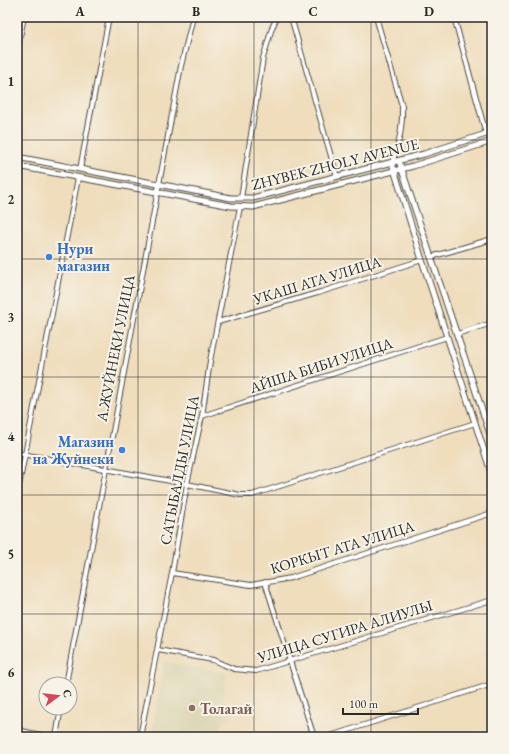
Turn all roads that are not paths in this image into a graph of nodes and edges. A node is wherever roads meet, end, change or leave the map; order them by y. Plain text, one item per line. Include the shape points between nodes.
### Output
1 (24, 17) edge
2 (109, 17) edge
3 (192, 17) edge
4 (277, 17) edge
5 (291, 17) edge
6 (376, 17) edge
7 (454, 17) edge
8 (17, 51) edge
9 (492, 132) edge
10 (486, 134) junction
11 (492, 141) edge
12 (397, 151) junction
13 (17, 157) edge
14 (399, 161) junction
15 (392, 162) junction
16 (17, 166) edge
17 (80, 169) junction
18 (402, 169) junction
19 (394, 171) junction
20 (336, 177) junction
21 (78, 178) junction
22 (159, 184) junction
23 (157, 193) junction
24 (241, 198) junction
25 (240, 207) junction
26 (492, 239) edge
27 (431, 257) junction
28 (422, 260) junction
29 (218, 322) junction
30 (492, 323) edge
31 (457, 334) junction
32 (447, 337) junction
33 (202, 416) junction
34 (492, 418) edge
35 (486, 420) junction
36 (475, 423) junction
37 (492, 440) edge
38 (17, 453) edge
39 (25, 454) junction
40 (105, 469) junction
41 (492, 475) edge
42 (187, 484) junction
43 (17, 496) edge
44 (492, 513) edge
45 (172, 573) junction
46 (265, 582) junction
47 (492, 600) edge
48 (158, 650) junction
49 (290, 661) junction
50 (67, 676) edge
51 (492, 684) edge
52 (60, 716) edge
53 (17, 730) edge
54 (50, 737) edge
55 (56, 737) edge
56 (140, 737) edge
57 (314, 737) edge
58 (327, 737) edge

1 - 8 street
2 - 17 street
3 - 22 street, А.ЖУЙНЕКИ УЛИЦА via 180,66
4 - 24 street via 263,58
5 - 20 street
6 - 12 street via 402,106
7 - 10 street
9 - 10 street, ZHYBEK ZHOLY AVENUE
10 - 14 street, ZHYBEK ZHOLY AVENUE
11 - 18 street, ZHYBEK ZHOLY AVENUE
12 - 14 street
12 - 15 street
13 - 17 street, ZHYBEK ZHOLY AVENUE
14 - 15 street, ZHYBEK ZHOLY AVENUE
14 - 18 street
15 - 19 street
15 - 20 street, ZHYBEK ZHOLY AVENUE
16 - 21 street, ZHYBEK ZHOLY AVENUE
17 - 22 street, ZHYBEK ZHOLY AVENUE
18 - 19 street, ZHYBEK ZHOLY AVENUE
18 - 27 street
19 - 25 street, ZHYBEK ZHOLY AVENUE via 267,204
19 - 28 street
20 - 24 street, ZHYBEK ZHOLY AVENUE via 253,198
21 - 23 street, ZHYBEK ZHOLY AVENUE
21 - 39 street
22 - 23 street, А.ЖУЙНЕКИ УЛИЦА
22 - 24 street, ZHYBEK ZHOLY AVENUE
23 - 25 street, ZHYBEK ZHOLY AVENUE
23 - 40 street, А.ЖУЙНЕКИ УЛИЦА
25 - 29 street, САТЫБАЛДЫ УЛИЦА
26 - 27 street
27 - 31 street
28 - 29 street, УКАШ АТА УЛИЦА
28 - 32 street
29 - 33 street, САТЫБАЛДЫ УЛИЦА
30 - 31 street
31 - 35 street
32 - 33 street, АЙША БИБИ УЛИЦА
32 - 36 street
33 - 42 street, САТЫБАЛДЫ УЛИЦА
34 - 35 street
35 - 37 street
36 - 41 street
36 - 42 street via 252,495 240,495
38 - 39 street
39 - 40 street
39 - 43 street
40 - 42 street
40 - 50 street, А.ЖУЙНЕКИ УЛИЦА
42 - 45 street, САТЫБАЛДЫ УЛИЦА
44 - 46 street, КОРКЫТ АТА УЛИЦА via 291,578
45 - 46 street, КОРКЫТ АТА УЛИЦА via 251,585
45 - 48 street, САТЫБАЛДЫ УЛИЦА
46 - 49 street
47 - 49 street, УЛИЦА СУГИРА АЛИУЛЫ
48 - 49 street, УЛИЦА СУГИРА АЛИУЛЫ via 213,660 234,670 256,671
48 - 56 street, САТЫБАЛДЫ УЛИЦА
49 - 57 street
51 - 58 street
52 - 55 street
53 - 54 street

